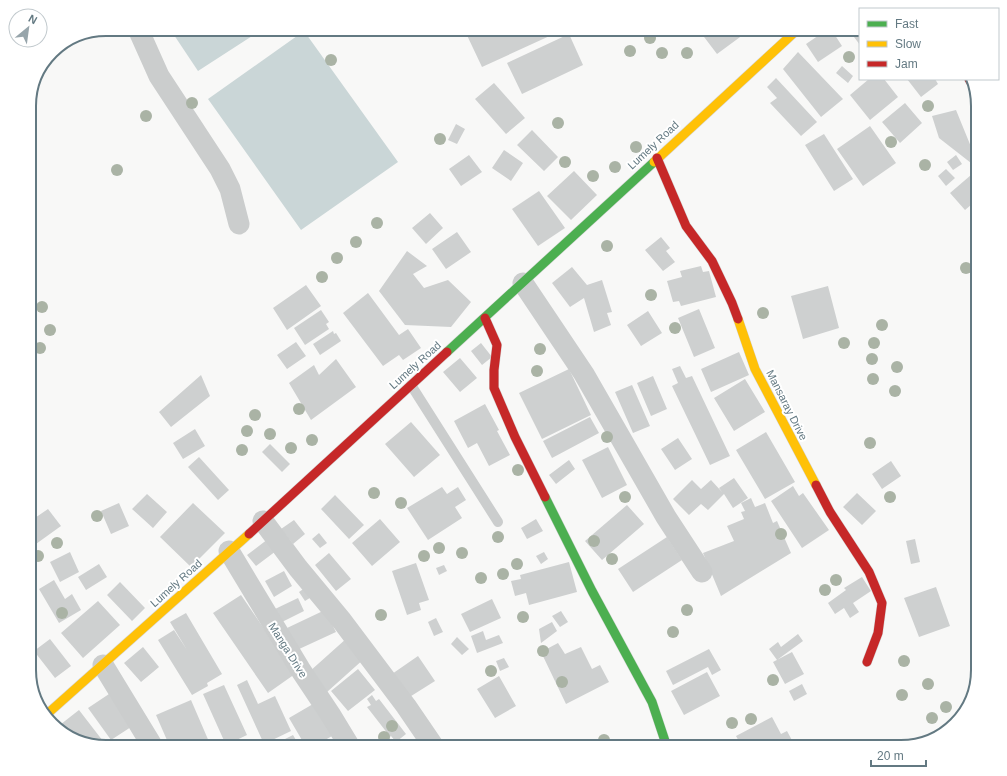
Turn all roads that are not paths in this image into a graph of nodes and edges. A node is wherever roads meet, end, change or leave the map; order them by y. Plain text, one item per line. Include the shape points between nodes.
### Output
1 (141, 36) edge
2 (790, 36) edge
3 (657, 158) junction
4 (239, 224) dead end
5 (523, 282) junction
6 (485, 318) junction
7 (411, 385) junction
8 (263, 521) junction
9 (498, 522) dead end
10 (229, 551) junction
11 (702, 572) dead end
12 (867, 662) dead end
13 (103, 665) junction
14 (50, 711) edge
15 (149, 740) edge
16 (346, 740) edge
17 (429, 740) edge
18 (665, 740) edge

1 - 4 street via 159,76 220,169 230,189
2 - 3 street, Lumely Road
3 - 5 street, Lumely Road
3 - 12 street, Mansaray Drive via 686,226 712,261 732,303 755,369 830,512 869,572 882,603 878,633
5 - 6 street, Lumely Road
5 - 11 street via 584,374 666,517
6 - 7 street, Lumely Road
6 - 18 street via 497,345 494,388 515,437 592,591 652,702
7 - 8 street, Lumely Road
7 - 9 lane
8 - 10 street, Lumely Road
8 - 17 street via 342,621
10 - 13 street, Lumely Road
10 - 16 street, Manga Drive
13 - 14 street, Lumely Road
13 - 15 street

